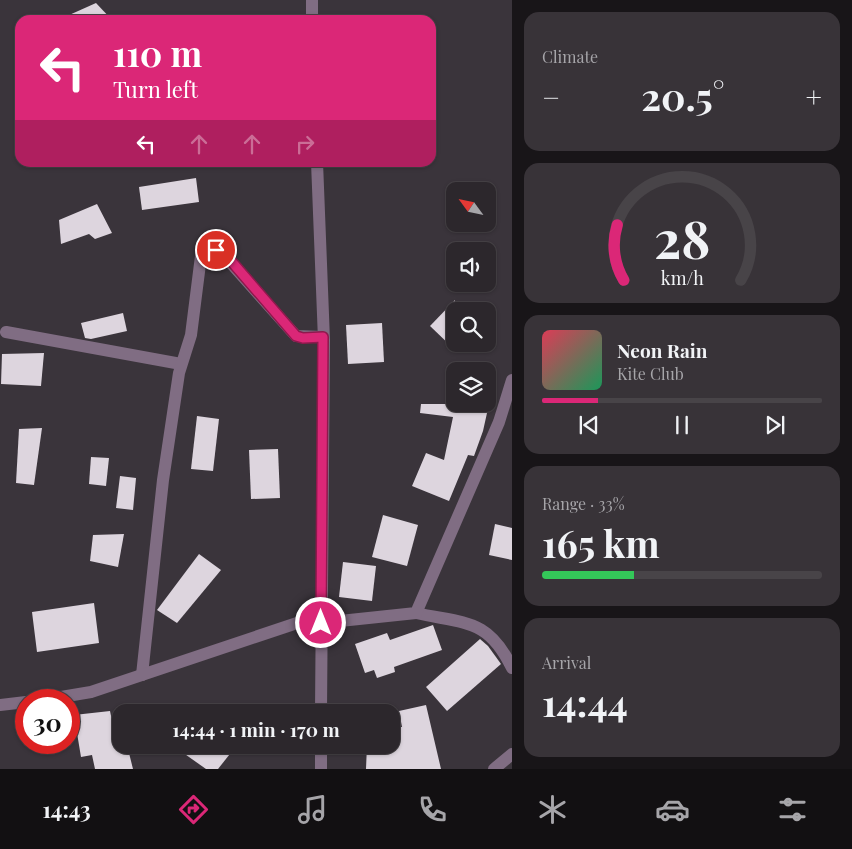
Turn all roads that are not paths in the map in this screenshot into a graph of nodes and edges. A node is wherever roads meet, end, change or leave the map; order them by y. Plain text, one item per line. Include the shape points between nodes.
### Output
1 (312, 0) edge
2 (312, 15) edge
3 (317, 167) edge
4 (6, 332) dead end
5 (323, 337) junction
6 (181, 364) junction
7 (512, 380) edge
8 (416, 613) junction
9 (321, 619) junction
10 (512, 668) edge
11 (142, 675) junction
12 (80, 694) edge
13 (15, 703) edge
14 (321, 704) edge
15 (0, 705) edge
16 (321, 754) edge
17 (512, 754) edge
18 (321, 769) edge
19 (494, 769) edge

1 - 2 street
3 - 5 street
4 - 6 street
5 - 6 street via 296,336 227,258 216,250 207,250 198,266 191,335
5 - 9 street
6 - 11 street via 163,480
7 - 8 street via 499,422
8 - 9 street
8 - 10 street via 476,626 489,633 502,648
9 - 11 street
9 - 14 street
11 - 12 street
13 - 15 street
16 - 18 street
17 - 19 street

